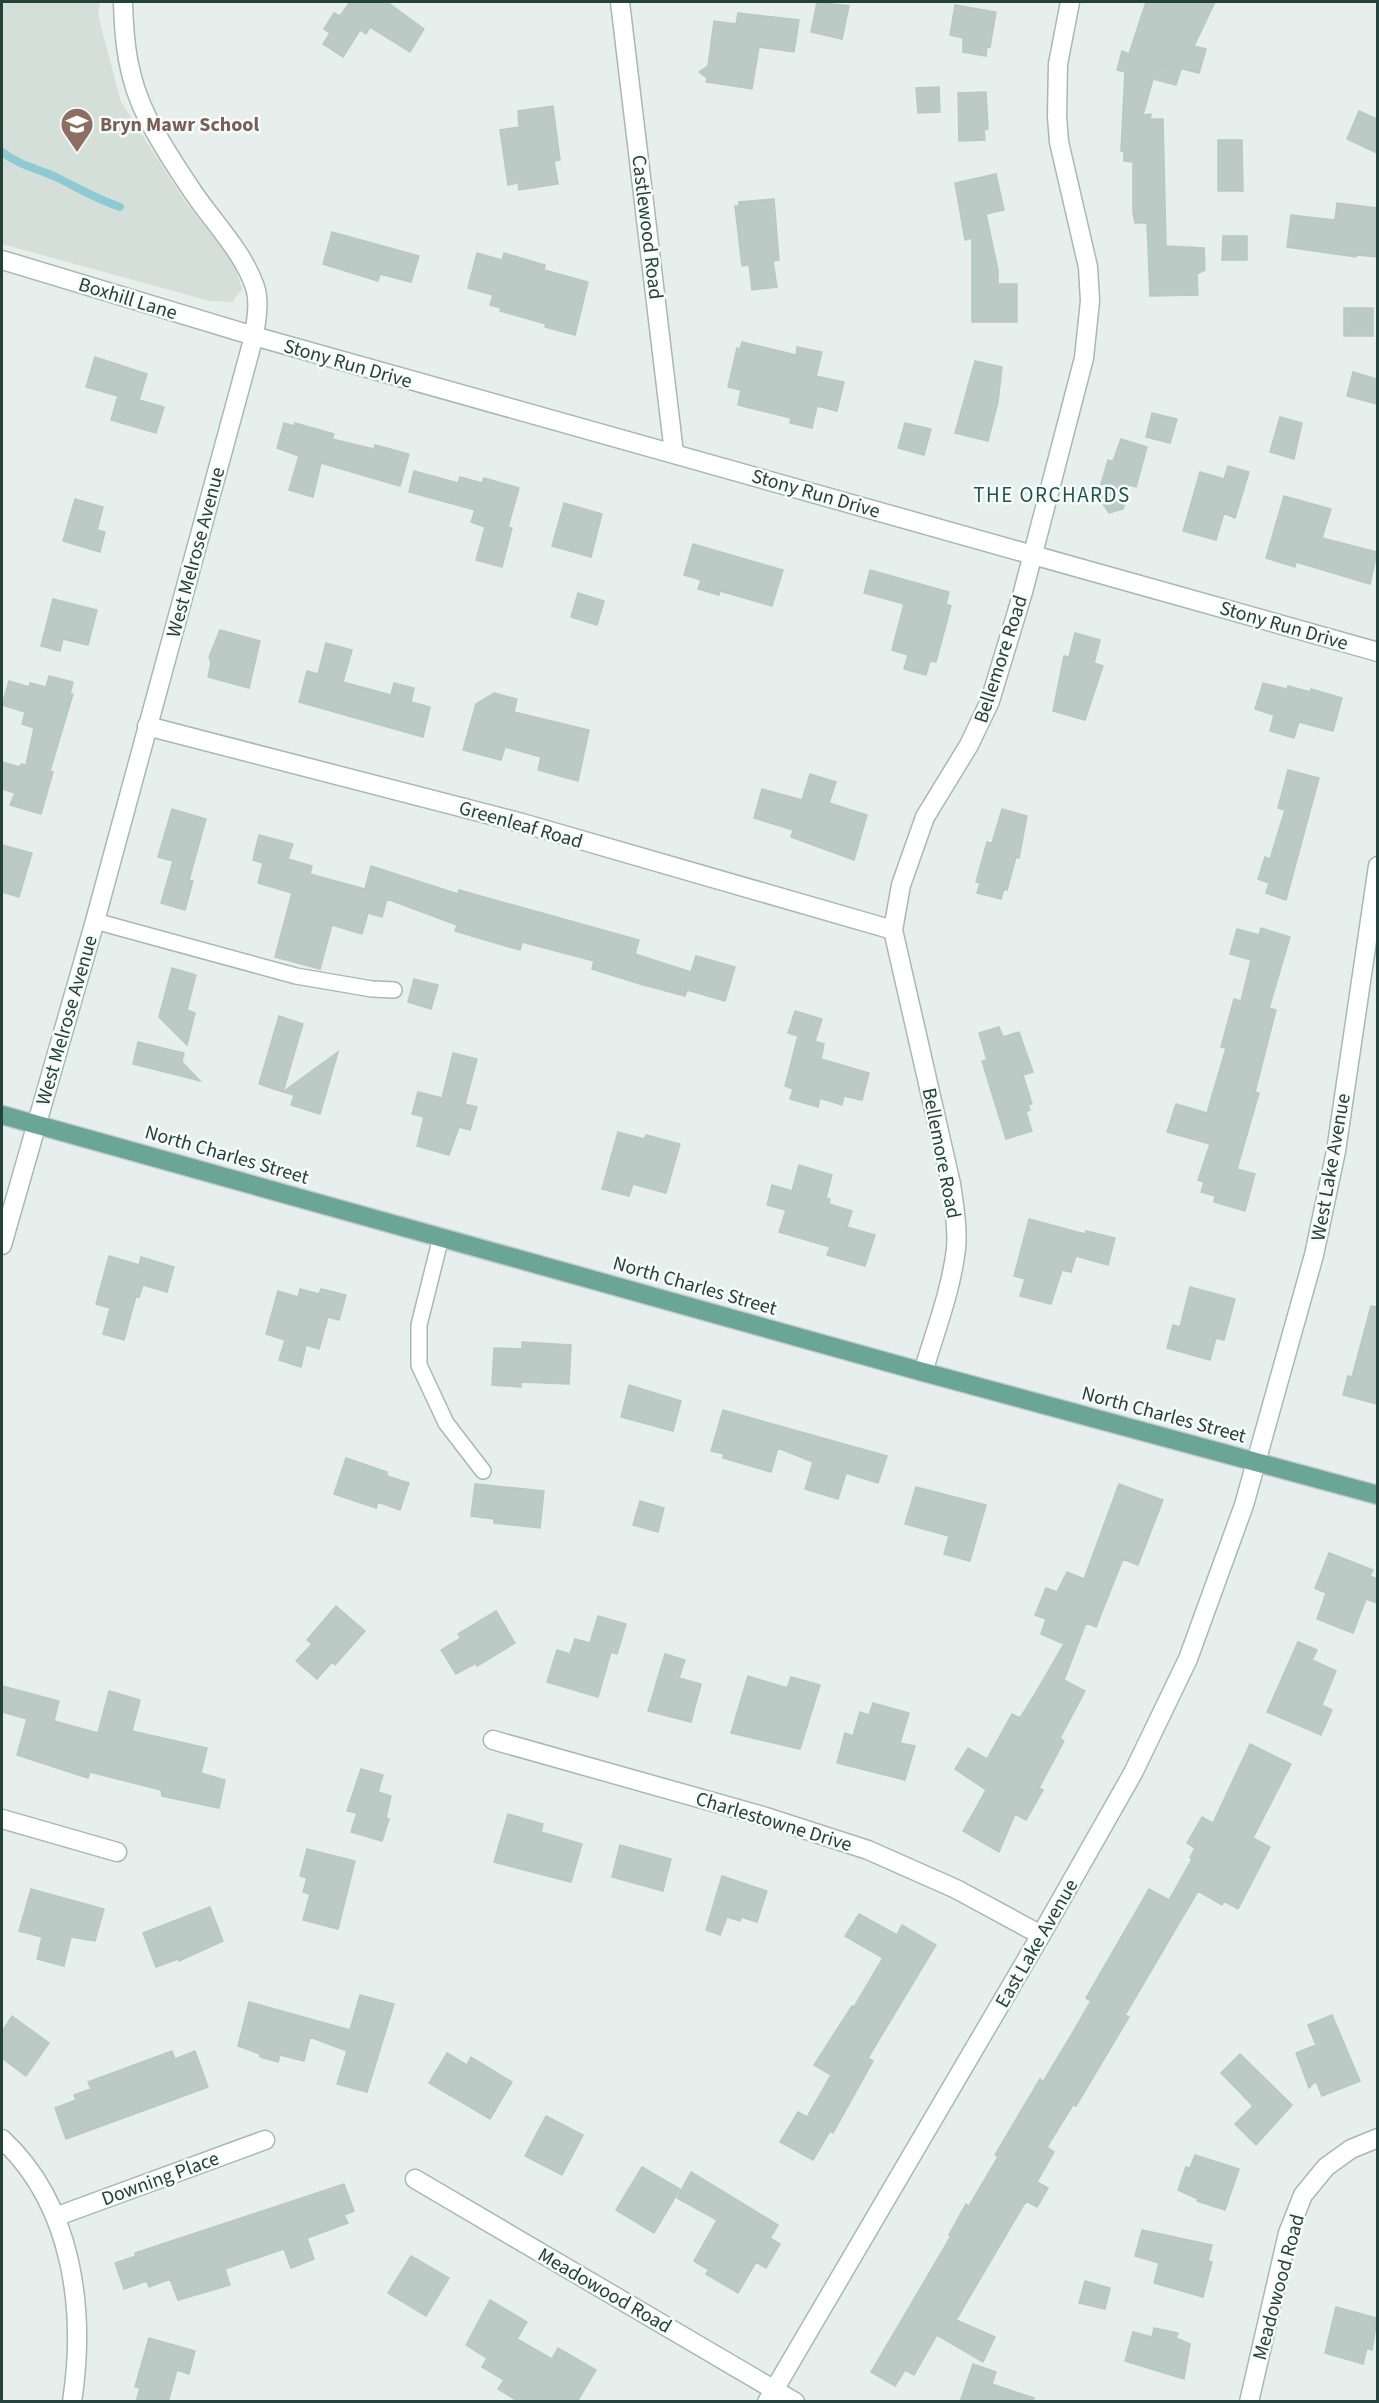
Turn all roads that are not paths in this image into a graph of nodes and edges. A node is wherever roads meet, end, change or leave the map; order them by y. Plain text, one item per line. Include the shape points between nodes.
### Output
1 (123, 2) edge
2 (620, 2) edge
3 (1070, 2) edge
4 (2, 260) edge
5 (254, 336) junction
6 (674, 453) junction
7 (1032, 554) junction
8 (1377, 652) edge
9 (147, 726) junction
10 (1377, 866) edge
11 (95, 921) junction
12 (893, 930) junction
13 (394, 990) dead end
14 (2, 1115) edge
15 (36, 1124) junction
16 (441, 1237) junction
17 (2, 1245) edge
18 (923, 1372) junction
19 (1256, 1462) junction
20 (483, 1471) dead end
21 (1377, 1495) edge
22 (493, 1740) dead end
23 (2, 1819) edge
24 (117, 1852) dead end
25 (1041, 1935) junction
26 (1377, 2138) edge
27 (2, 2139) edge
28 (265, 2140) dead end
29 (415, 2179) dead end
30 (56, 2217) junction
31 (771, 2396) edge
32 (72, 2402) edge
33 (795, 2402) edge
34 (1249, 2402) edge

1 - 5 street, West Melrose Avenue via 124,45 131,80 166,150 236,249 255,288
2 - 6 street, Castlewood Road
3 - 7 street, Bellemore Road via 1058,64 1057,116 1061,153 1088,267 1088,335
4 - 5 street, Boxhill Lane
5 - 6 street, Stony Run Drive
5 - 9 street, West Melrose Avenue
6 - 7 street, Stony Run Drive
7 - 8 street, Stony Run Drive
7 - 12 street, Bellemore Road via 990,701 969,745 925,817 901,885
9 - 11 street, West Melrose Avenue
9 - 12 street, Greenleaf Road via 522,823
10 - 19 street, West Lake Avenue via 1330,1188
11 - 13 lane via 296,976
11 - 15 street, West Melrose Avenue
12 - 18 street, Bellemore Road via 939,1126 956,1218 952,1270
14 - 15 main road, North Charles Street
15 - 16 main road, North Charles Street
15 - 17 street, West Melrose Avenue
16 - 18 main road, North Charles Street
16 - 20 lane via 419,1324 419,1365 446,1423
18 - 19 main road, North Charles Street
19 - 21 main road, North Charles Street
19 - 25 street, East Lake Avenue via 1188,1659 1133,1773
22 - 25 street, Charlestowne Drive via 858,1847 913,1868
23 - 24 street
25 - 31 street, East Lake Avenue
26 - 34 street, Meadowood Road via 1351,2149 1326,2167 1304,2195 1288,2233
27 - 30 street via 20,2156
28 - 30 street, Downing Place
29 - 31 street, Meadowood Road
30 - 32 street via 71,2260 77,2311 79,2361
31 - 33 street, Meadowood Road

